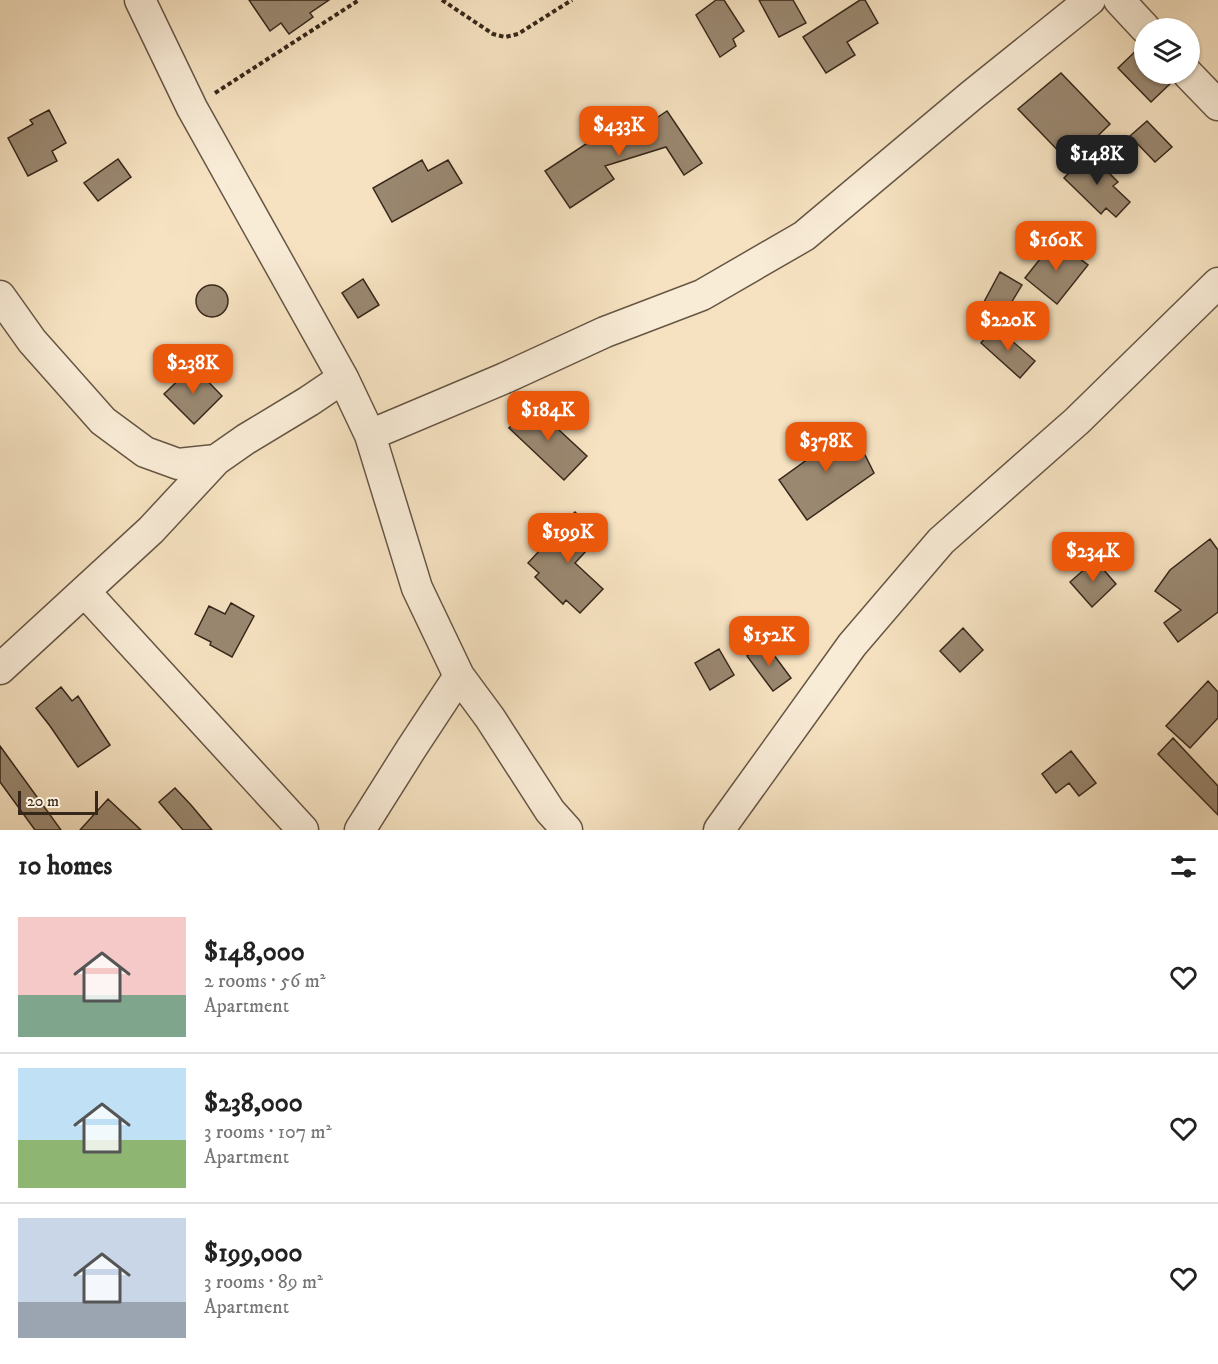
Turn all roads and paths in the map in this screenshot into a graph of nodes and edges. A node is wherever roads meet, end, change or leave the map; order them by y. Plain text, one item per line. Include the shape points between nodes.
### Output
1 (140, 0) edge
2 (359, 0) edge
3 (442, 0) edge
4 (572, 0) edge
5 (1090, 0) edge
6 (1119, 0) edge
7 (1136, 18) edge
8 (1198, 84) edge
9 (1218, 105) edge
10 (192, 108) junction
11 (1218, 283) edge
12 (0, 296) edge
13 (343, 378) junction
14 (370, 435) junction
15 (216, 460) junction
16 (85, 592) junction
17 (0, 669) edge
18 (459, 676) junction
19 (303, 830) edge
20 (360, 830) edge
21 (567, 830) edge
22 (719, 830) edge

1 - 10 street
2 - 10 path
3 - 4 path via 493,34 505,37 518,34
5 - 14 street via 804,236 702,295 606,332
6 - 7 street
8 - 9 street
10 - 13 street
11 - 22 street via 1077,421 941,541 852,645
12 - 15 street via 32,341 103,421 146,452 178,464
13 - 14 street
13 - 15 street
14 - 18 street via 417,588
15 - 16 street via 151,530
16 - 17 street
16 - 19 street
18 - 20 street
18 - 21 street via 550,811

